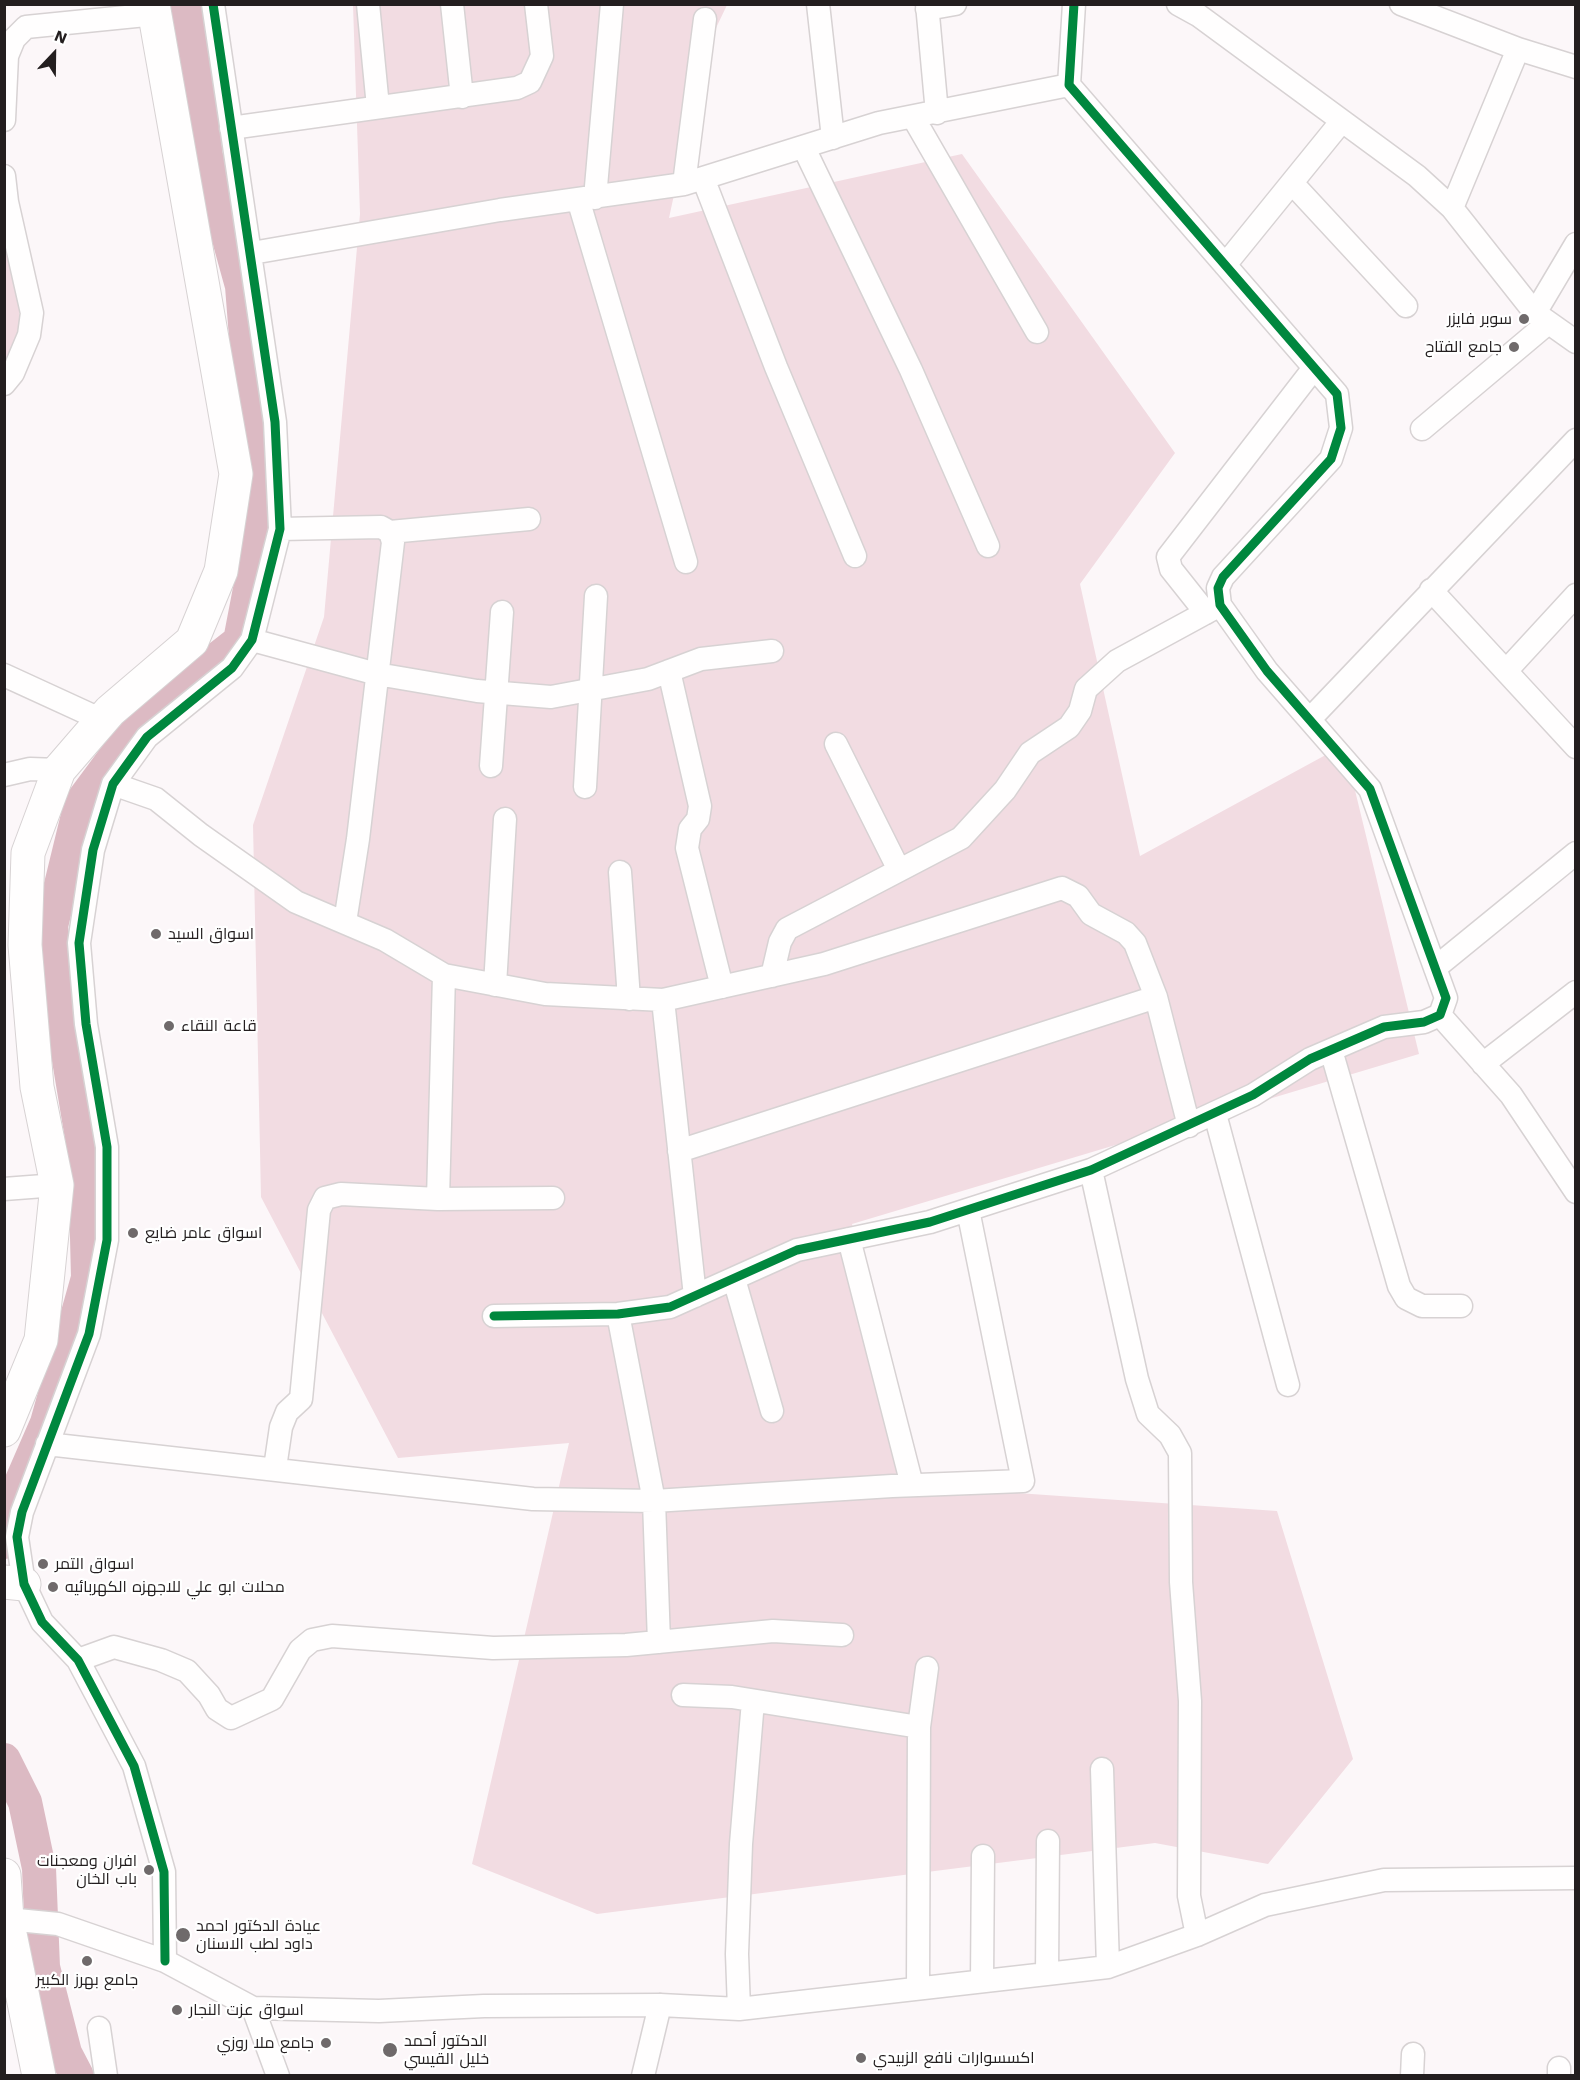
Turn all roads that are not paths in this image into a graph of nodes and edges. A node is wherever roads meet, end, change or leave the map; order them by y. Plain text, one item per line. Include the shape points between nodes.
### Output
1 (213, 4) edge
2 (368, 4) edge
3 (452, 4) edge
4 (536, 4) edge
5 (612, 4) edge
6 (818, 4) edge
7 (955, 4) edge
8 (1074, 4) edge
9 (1178, 4) edge
10 (1401, 4) edge
11 (927, 7) edge
12 (154, 9) edge
13 (705, 20) dead end
14 (1518, 49) junction
15 (1575, 67) edge
16 (1069, 85) junction
17 (462, 97) junction
18 (378, 107) junction
19 (937, 113) junction
20 (913, 117) junction
21 (4, 120) edge
22 (1341, 122) junction
23 (231, 128) junction
24 (833, 138) junction
25 (804, 148) junction
26 (4, 176) edge
27 (693, 181) junction
28 (1292, 183) junction
29 (586, 199) junction
30 (1452, 208) junction
31 (1575, 244) edge
32 (252, 253) junction
33 (1225, 265) junction
34 (1406, 306) dead end
35 (1541, 318) junction
36 (1037, 332) dead end
37 (1575, 342) edge
38 (1314, 368) junction
39 (4, 384) edge
40 (1422, 429) dead end
41 (1575, 440) edge
42 (529, 519) dead end
43 (280, 530) junction
44 (390, 532) junction
45 (988, 546) dead end
46 (855, 556) dead end
47 (686, 562) dead end
48 (1431, 590) junction
49 (1575, 595) edge
50 (596, 596) dead end
51 (1213, 609) junction
52 (502, 612) dead end
53 (252, 640) junction
54 (772, 651) dead end
55 (669, 671) junction
56 (1506, 671) junction
57 (377, 674) junction
58 (4, 675) edge
59 (590, 690) junction
60 (495, 693) junction
61 (1310, 719) junction
62 (102, 720) junction
63 (836, 744) dead end
64 (1575, 747) edge
65 (491, 766) dead end
66 (59, 770) junction
67 (4, 775) edge
68 (113, 784) junction
69 (585, 787) dead end
70 (505, 819) dead end
71 (1575, 853) edge
72 (899, 870) junction
73 (620, 872) dead end
74 (345, 922) junction
75 (1435, 968) junction
76 (444, 975) junction
77 (772, 976) junction
78 (495, 985) junction
79 (722, 987) junction
80 (1575, 992) edge
81 (1156, 997) junction
82 (629, 999) junction
83 (663, 1000) junction
84 (1440, 1015) junction
85 (1331, 1050) junction
86 (1483, 1064) junction
87 (1215, 1114) junction
88 (1190, 1126) junction
89 (679, 1151) junction
90 (1568, 1165) edge
91 (1091, 1170) junction
92 (57, 1185) junction
93 (4, 1188) edge
94 (1575, 1192) edge
95 (553, 1198) dead end
96 (438, 1199) junction
97 (968, 1210) junction
98 (849, 1239) junction
99 (734, 1279) junction
100 (695, 1296) junction
101 (1461, 1306) dead end
102 (618, 1314) junction
103 (494, 1316) dead end
104 (1288, 1385) dead end
105 (772, 1412) dead end
106 (4, 1430) edge
107 (47, 1444) junction
108 (275, 1468) junction
109 (912, 1485) junction
110 (654, 1501) junction
111 (14, 1583) edge
112 (842, 1635) dead end
113 (659, 1642) junction
114 (78, 1660) junction
115 (927, 1668) dead end
116 (683, 1695) dead end
117 (753, 1701) junction
118 (919, 1727) junction
119 (1102, 1769) dead end
120 (1048, 1841) dead end
121 (983, 1856) dead end
122 (4, 1875) edge
123 (1575, 1878) edge
124 (14, 1920) junction
125 (1197, 1935) junction
126 (165, 1961) junction
127 (1108, 1967) junction
128 (1047, 1974) junction
129 (982, 1982) junction
130 (918, 1988) junction
131 (660, 2005) junction
132 (253, 2008) junction
133 (739, 2009) junction
134 (99, 2028) dead end
135 (39, 2076) edge
136 (106, 2076) edge
137 (278, 2076) edge
138 (643, 2076) edge

1 - 23 street
2 - 18 street
3 - 17 street
4 - 17 street via 542,56 530,82 517,88
5 - 29 street
6 - 24 street
7 - 11 street
8 - 16 street
9 - 22 street
10 - 14 street
11 - 19 street
12 - 21 street via 26,27 14,39 8,56
12 - 62 street via 236,474 221,571 192,641
13 - 27 street
14 - 15 street
14 - 30 street
16 - 19 street
16 - 33 street
17 - 18 street
18 - 23 street
19 - 20 street
20 - 24 street
20 - 36 street
22 - 28 street
22 - 30 street via 1417,176
23 - 32 street
24 - 25 street
25 - 27 street
25 - 45 street via 911,370
26 - 39 street via 32,313 29,335 13,373
27 - 29 street
27 - 46 street
28 - 33 street
28 - 34 street
29 - 32 street
29 - 47 street
30 - 35 street
31 - 35 street
32 - 43 street via 275,422
33 - 38 street
35 - 37 street
35 - 40 street
38 - 51 street via 1337,394 1341,428 1331,459 1223,577
38 - 51 street via 1168,557 1171,569
41 - 48 street
42 - 44 street
43 - 44 street via 381,526
43 - 53 street
44 - 57 street via 393,542
48 - 56 street
48 - 61 street
49 - 56 street
50 - 59 street
51 - 61 street
51 - 72 street via 1117,661 1086,688 1080,711 1069,727 1030,753 1005,790 961,838
52 - 60 street
53 - 57 street
53 - 68 street via 232,668 147,737
54 - 55 street via 701,659
55 - 59 street
55 - 79 street via 700,806 687,848
56 - 64 street
57 - 60 street
57 - 74 street
58 - 62 street
59 - 60 street via 551,697
59 - 69 street
60 - 65 street
61 - 75 street via 1370,789
62 - 66 street
63 - 72 street
66 - 67 street via 30,769
66 - 92 street via 28,853 25,945 37,1087
68 - 74 street via 156,799 296,902
68 - 107 street via 93,850 79,943 86,1024 107,1147 107,1240 89,1334
70 - 78 street
71 - 75 street
72 - 77 street via 788,929 780,942
73 - 82 street
74 - 76 street via 385,940
75 - 84 street via 1446,998
76 - 78 street
76 - 96 street
77 - 79 street
77 - 81 street via 824,964 1062,888 1078,896 1091,914 1131,938
78 - 82 street via 545,994
79 - 83 street
80 - 86 street
81 - 88 street
81 - 89 street
82 - 83 street
83 - 89 street
84 - 85 street via 1424,1022 1384,1027
84 - 86 street
85 - 87 street
85 - 101 street via 1399,1286 1406,1298 1422,1306
86 - 90 street
87 - 88 street
87 - 104 street
88 - 91 street
89 - 100 street
90 - 94 street
91 - 97 street
91 - 125 street via 1148,1414 1170,1435 1180,1453 1181,1582 1190,1701 1188,1896
92 - 93 street
92 - 106 street via 41,1340
95 - 96 street
96 - 108 street via 341,1194 325,1198 319,1210 301,1399 287,1412 281,1427
97 - 98 street
97 - 109 street via 1023,1481
98 - 99 street via 797,1250
98 - 109 street
99 - 100 street
99 - 105 street
100 - 102 street via 670,1307
102 - 103 street
102 - 110 street
107 - 108 street
107 - 111 street via 22,1512
108 - 110 street via 533,1499
109 - 110 street
110 - 113 street
111 - 114 street via 42,1622
112 - 113 street via 772,1631
113 - 114 street via 493,1648 332,1636 312,1640 300,1650 272,1699 231,1718 217,1709 187,1671 161,1660 114,1647
114 - 126 street via 134,1766 164,1872
115 - 118 street
116 - 117 street
117 - 118 street
117 - 133 street via 741,1844
118 - 130 street
119 - 127 street
120 - 128 street
121 - 129 street
122 - 124 street
123 - 125 street via 1384,1880 1265,1905
124 - 126 street via 58,1924
124 - 135 street
125 - 127 street
126 - 132 street
127 - 128 street
128 - 129 street
129 - 130 street
130 - 133 street
131 - 132 street via 379,2011
131 - 133 street
131 - 138 street
132 - 137 street
134 - 136 street

